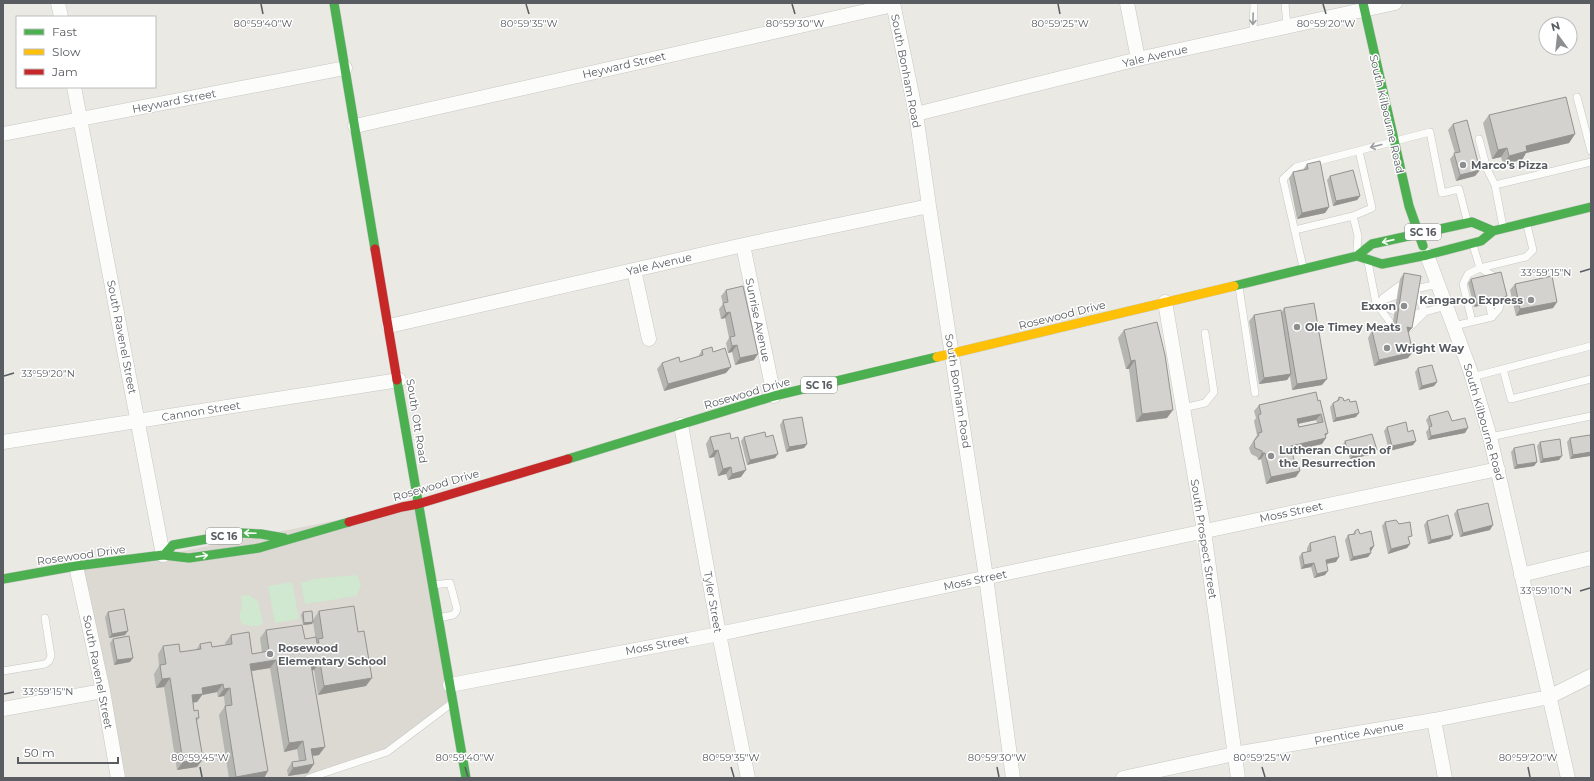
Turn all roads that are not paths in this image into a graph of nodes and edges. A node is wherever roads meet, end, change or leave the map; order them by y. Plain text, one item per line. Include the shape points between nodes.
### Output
1 (58, 3) edge
2 (334, 3) edge
3 (1127, 3) edge
4 (1254, 3) edge
5 (1285, 3) edge
6 (1395, 3) edge
7 (893, 4) edge
8 (1363, 7) edge
9 (61, 16) edge
10 (1287, 27) junction
11 (1253, 34) junction
12 (1138, 59) junction
13 (345, 68) junction
14 (74, 88) edge
15 (1577, 97) dead end
16 (916, 114) junction
17 (80, 119) junction
18 (355, 126) junction
19 (3, 134) edge
20 (1479, 139) dead end
21 (1394, 142) junction
22 (1359, 151) junction
23 (1591, 151) edge
24 (1591, 162) edge
25 (1495, 185) junction
26 (929, 206) junction
27 (1591, 207) edge
28 (1353, 216) junction
29 (1468, 223) junction
30 (1527, 223) junction
31 (1504, 228) junction
32 (1295, 230) junction
33 (1493, 231) junction
34 (1418, 233) junction
35 (1472, 243) junction
36 (743, 245) junction
37 (1427, 255) junction
38 (1357, 256) junction
39 (1368, 260) junction
40 (1480, 268) junction
41 (634, 270) junction
42 (1304, 270) junction
43 (1495, 277) edge
44 (1483, 280) edge
45 (1438, 284) junction
46 (1239, 285) junction
47 (1399, 286) dead end
48 (1397, 295) dead end
49 (1414, 298) edge
50 (1501, 301) edge
51 (1165, 302) junction
52 (1376, 303) junction
53 (1489, 304) edge
54 (1446, 306) junction
55 (1395, 311) dead end
56 (1425, 312) junction
57 (1411, 314) edge
58 (1492, 317) junction
59 (1472, 322) junction
60 (1392, 325) edge
61 (390, 326) junction
62 (1454, 326) junction
63 (1409, 328) edge
64 (1205, 333) dead end
65 (649, 339) dead end
66 (1591, 347) edge
67 (952, 354) junction
68 (1504, 369) junction
69 (1472, 377) junction
70 (1591, 379) edge
71 (398, 380) junction
72 (1255, 393) dead end
73 (774, 396) junction
74 (1183, 408) junction
75 (1591, 416) edge
76 (138, 421) junction
77 (681, 425) junction
78 (1490, 437) junction
79 (3, 442) edge
80 (1498, 469) junction
81 (418, 504) junction
82 (1204, 531) junction
83 (289, 539) junction
84 (163, 555) junction
85 (1591, 558) edge
86 (76, 566) junction
87 (1522, 575) junction
88 (986, 577) junction
89 (3, 579) edge
90 (433, 585) junction
91 (45, 618) dead end
92 (438, 618) junction
93 (719, 634) junction
94 (3, 671) edge
95 (1591, 676) edge
96 (450, 685) junction
97 (103, 690) junction
98 (1548, 697) junction
99 (453, 702) junction
100 (3, 709) edge
101 (1434, 720) junction
102 (1234, 754) junction
103 (118, 778) edge
104 (309, 778) edge
105 (466, 778) edge
106 (748, 778) edge
107 (1013, 778) edge
108 (1123, 778) edge
109 (1238, 778) edge
110 (1445, 778) edge
111 (1568, 778) edge

1 - 9 street
2 - 13 main road, South Ott Road
3 - 12 street
4 -> 11 lane
5 - 10 lane
6 - 8 street, Yale Avenue
7 - 16 street, South Bonham Road
7 - 18 street, Heyward Street
8 - 10 street, Yale Avenue
8 - 21 main road, South Kilbourne Road
10 - 11 street, Yale Avenue
11 - 12 street, Yale Avenue
12 - 16 street, Yale Avenue
13 - 17 street, Heyward Street
13 - 18 main road, South Ott Road
14 - 17 street, South Ravenel Street
15 - 23 lane
16 - 26 street, South Bonham Road
17 - 19 street, Heyward Street
17 - 76 street, South Ravenel Street
18 - 61 main road, South Ott Road
20 - 25 lane via 1487,169
21 -> 22 lane
21 - 29 lane via 1430,132 1442,193 1459,189
21 - 34 main road, South Kilbourne Road
22 - 28 lane via 1372,208
22 - 32 lane via 1296,166 1283,179
24 - 25 lane
25 - 31 lane
26 - 36 street, Yale Avenue
26 - 67 street, South Bonham Road
27 - 30 main road, SC 16
28 - 32 lane
28 - 38 lane via 1358,236
29 - 33 main road, Rosewood Drive / SC 16 via 1472,222
29 - 34 main road, Rosewood Drive / SC 16
30 - 31 main road, SC 16
30 - 40 lane via 1533,250 1526,257
31 - 33 main road, SC 16
32 - 42 lane
33 - 35 main road, SC 16 via 1481,241
34 - 37 main road, South Kilbourne Road
34 -> 38 main road, Rosewood Drive / SC 16 via 1372,244
35 - 37 main road, SC 16
35 - 40 lane
36 - 41 street, Yale Avenue
36 - 73 street, Sunrise Avenue
37 - 39 main road, SC 16 via 1382,264
37 - 45 street, South Kilbourne Road
38 - 39 main road, SC 16
38 - 42 main road, Rosewood Drive / SC 16
39 - 52 lane
40 - 43 lane
40 - 44 lane
40 - 59 lane via 1468,274 1463,284
41 - 61 street, Yale Avenue
41 - 65 street
42 - 46 main road, Rosewood Drive / SC 16
45 - 54 street, South Kilbourne Road
45 - 56 lane via 1415,289
46 - 51 main road, Rosewood Drive / SC 16
46 - 72 lane
47 - 52 lane
48 - 52 lane
49 - 56 lane
50 - 58 lane
51 - 67 main road, Rosewood Drive / SC 16
51 - 74 street, South Prospect Street
52 - 55 lane
52 - 60 lane
53 - 58 lane
54 - 56 lane
54 - 62 street, South Kilbourne Road
56 - 57 lane
56 - 63 lane
58 - 59 lane
59 - 62 lane
61 - 71 main road, South Ott Road
62 - 69 street, South Kilbourne Road
64 - 74 lane via 1214,392 1204,403
66 - 68 lane
67 - 73 main road, Rosewood Drive / SC 16
67 - 88 street, South Bonham Road
68 - 69 lane
68 - 70 lane via 1511,399
69 - 78 street, South Kilbourne Road
71 - 76 street, Cannon Street
71 - 81 main road, South Ott Road
73 - 77 main road, Rosewood Drive / SC 16
74 - 82 street, South Prospect Street
75 - 78 lane
76 - 79 street, Cannon Street
76 - 84 street, South Ravenel Street
77 - 81 main road, Rosewood Drive / SC 16
77 - 93 street, Tyler Street
78 - 80 street, South Kilbourne Road
80 - 82 street, Moss Street
80 - 87 street, South Kilbourne Road
81 - 83 main road, Rosewood Drive / SC 16
81 - 90 main road, South Ott Road
82 - 88 street, Moss Street
82 - 102 street, South Prospect Street
84 -> 83 main road, Rosewood Drive / SC 16 via 189,558 259,548
83 -> 84 main road, Rosewood Drive / SC 16 via 241,533 173,546
84 - 86 main road, Rosewood Drive / SC 16
85 - 87 street
86 - 89 main road, Rosewood Drive / SC 16
86 - 97 street, South Ravenel Street
87 - 98 street, South Kilbourne Road
88 - 93 street, Moss Street
88 - 107 street, South Bonham Road
90 - 92 main road, South Ott Road
90 - 92 lane via 450,583 457,609 453,615
91 - 94 lane via 51,656 49,661 45,664
92 - 96 main road, South Ott Road
93 - 96 street, Moss Street
93 - 106 street, Tyler Street
95 - 98 street, Prentice Avenue
96 - 99 main road, South Ott Road
97 - 100 street
97 - 103 street, South Ravenel Street
98 - 101 street, Prentice Avenue
98 - 111 street, South Kilbourne Road
99 - 104 lane via 387,752
99 - 105 main road, South Ott Road
101 - 102 street, Prentice Avenue
101 - 110 street
102 - 108 street, Prentice Avenue
102 - 109 street, South Prospect Street

